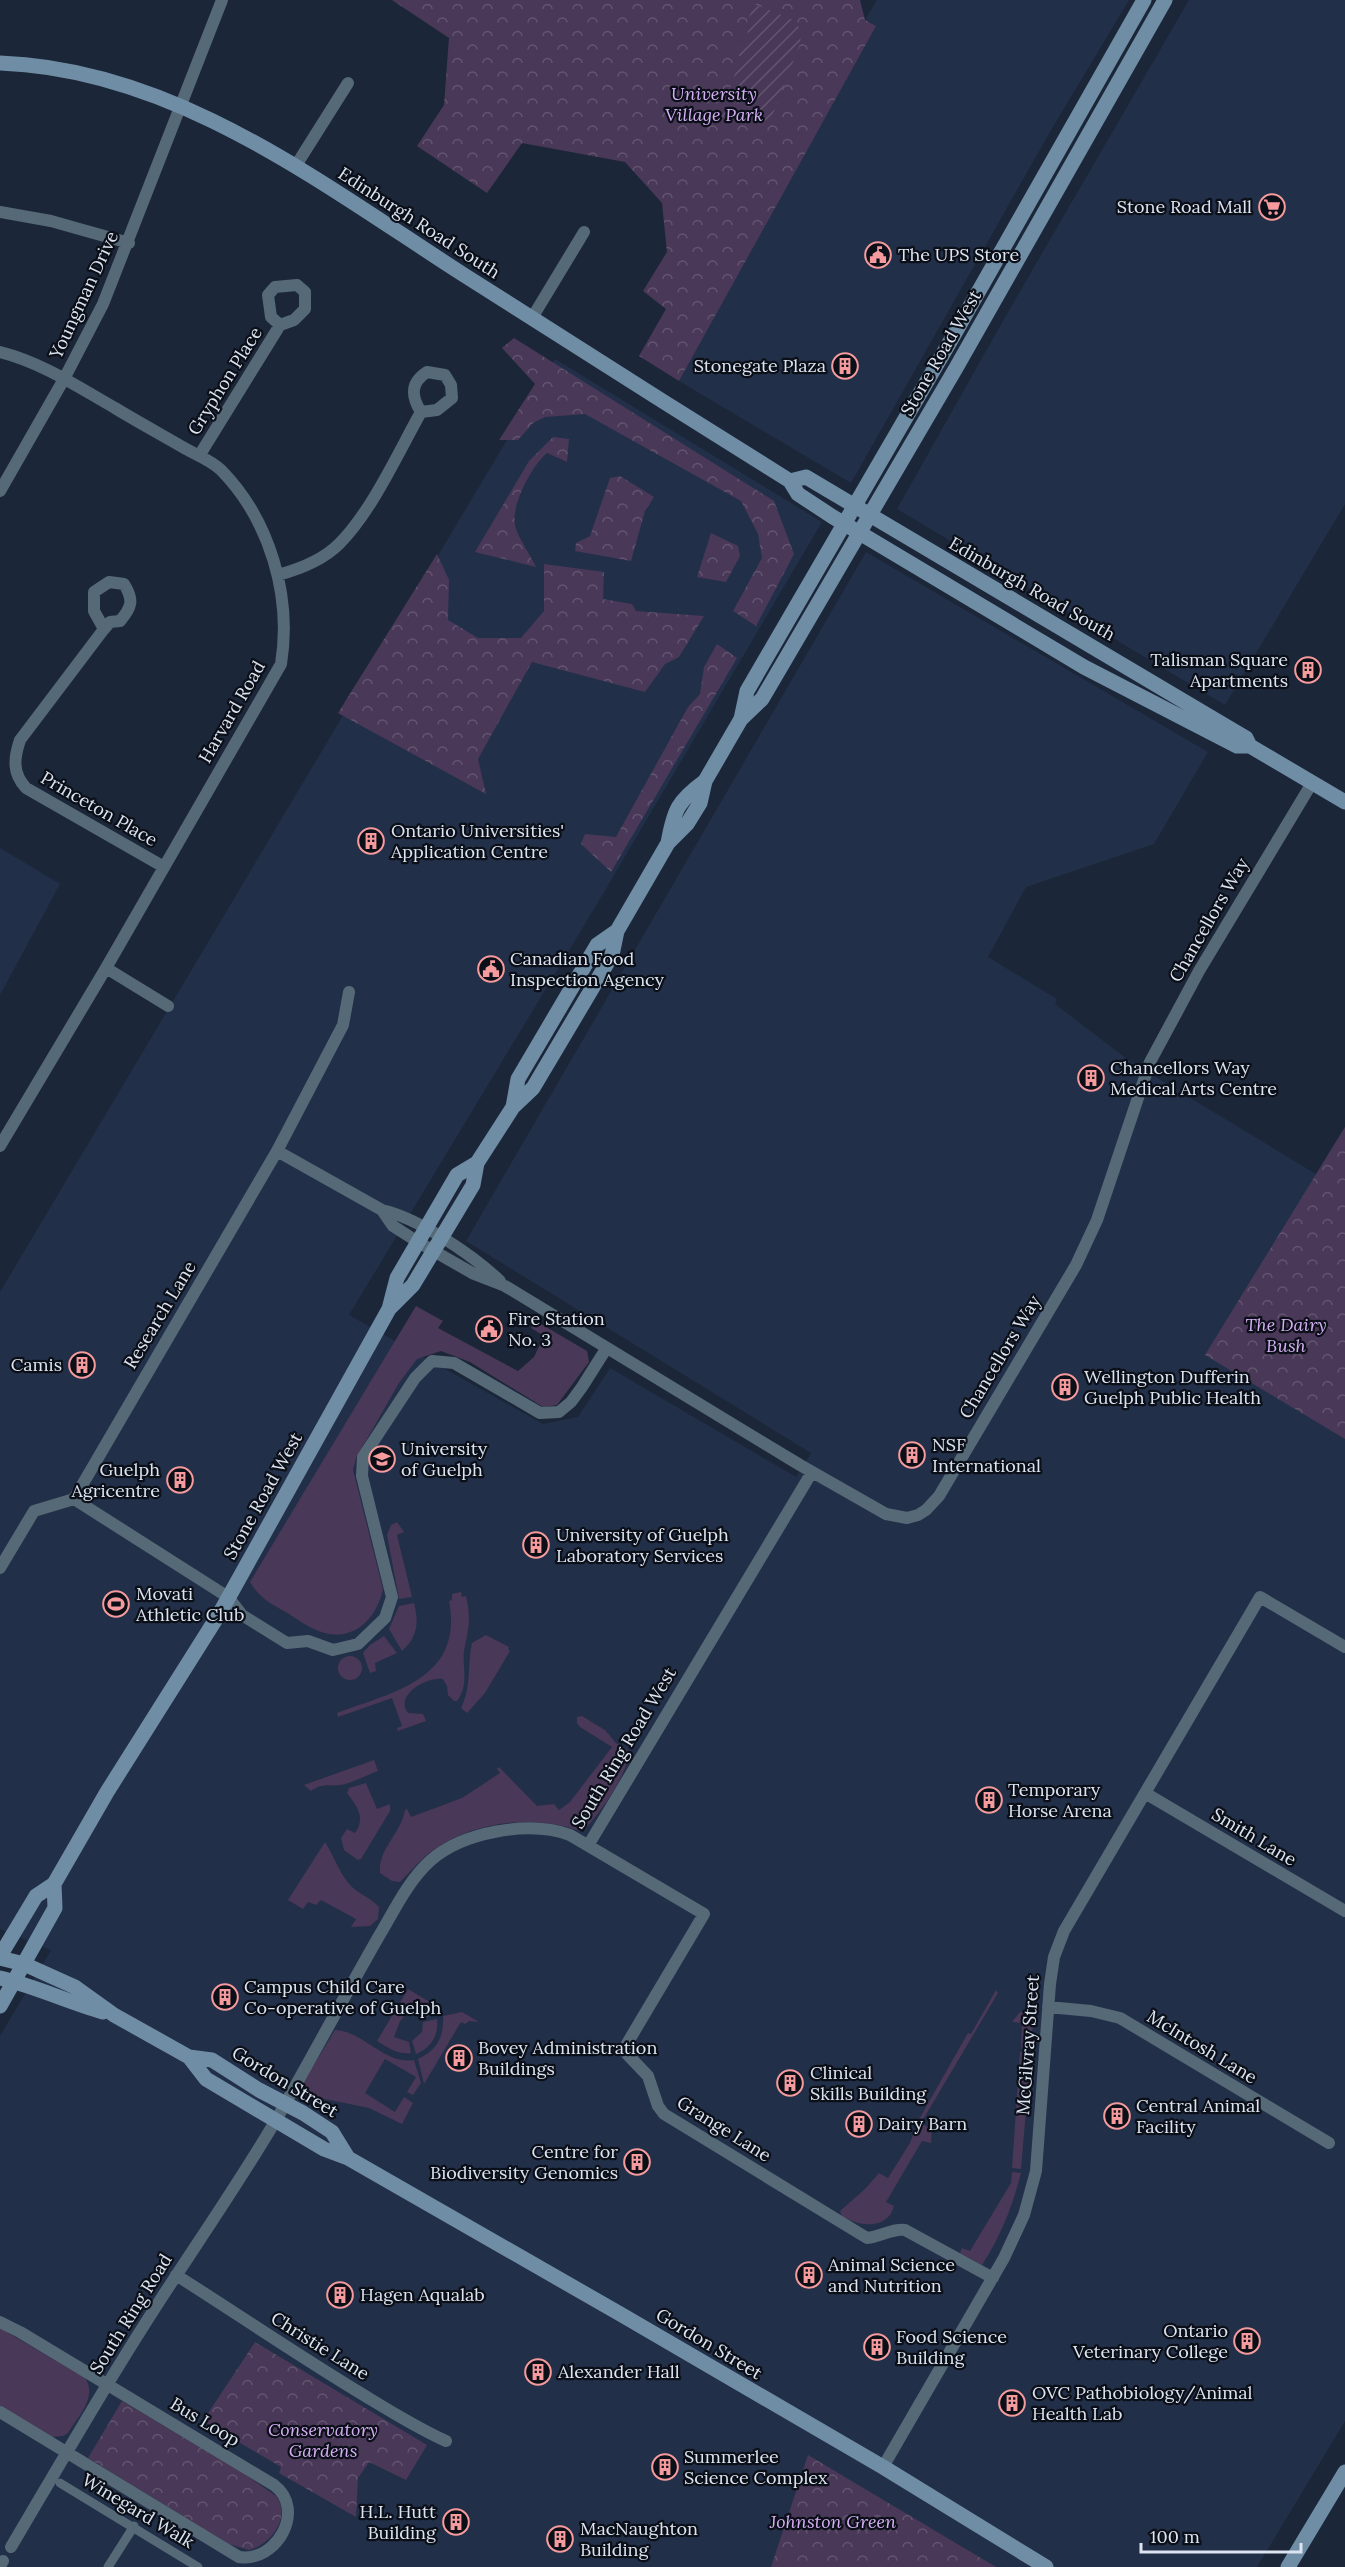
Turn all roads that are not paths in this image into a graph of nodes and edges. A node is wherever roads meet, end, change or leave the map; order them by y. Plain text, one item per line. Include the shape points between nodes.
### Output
1 (222, 0) edge
2 (1144, 0) edge
3 (1165, 0) edge
4 (0, 63) edge
5 (348, 83) dead end
6 (181, 105) junction
7 (295, 167) junction
8 (0, 212) edge
9 (584, 232) dead end
10 (129, 243) junction
11 (532, 318) junction
12 (280, 325) dead end
13 (951, 340) junction
14 (0, 352) edge
15 (956, 368) junction
16 (64, 379) junction
17 (421, 412) dead end
18 (199, 456) junction
19 (790, 481) junction
20 (0, 491) edge
21 (854, 507) junction
22 (869, 517) junction
23 (844, 524) junction
24 (859, 533) junction
25 (278, 575) junction
26 (104, 629) dead end
27 (741, 719) junction
28 (1250, 746) junction
29 (1312, 783) junction
30 (1345, 802) edge
31 (164, 867) junction
32 (106, 968) junction
33 (349, 992) dead end
34 (168, 1006) dead end
35 (0, 1146) edge
36 (277, 1151) junction
37 (429, 1240) junction
38 (606, 1349) junction
39 (812, 1472) junction
40 (74, 1499) junction
41 (0, 1568) edge
42 (228, 1597) junction
43 (1345, 1647) edge
44 (1145, 1793) junction
45 (589, 1844) junction
46 (54, 1884) junction
47 (1345, 1911) edge
48 (0, 1957) edge
49 (24, 1964) junction
50 (7, 1980) edge
51 (0, 2006) edge
52 (1048, 2007) junction
53 (114, 2016) junction
54 (189, 2057) junction
55 (285, 2103) junction
56 (275, 2121) junction
57 (1329, 2143) dead end
58 (348, 2158) junction
59 (176, 2275) junction
60 (993, 2278) junction
61 (0, 2322) edge
62 (108, 2385) junction
63 (0, 2412) edge
64 (446, 2441) dead end
65 (68, 2454) junction
66 (883, 2468) junction
67 (1345, 2472) edge
68 (60, 2483) dead end
69 (134, 2526) junction
70 (11, 2547) dead end
71 (108, 2567) edge
72 (198, 2567) edge
73 (1046, 2567) edge
74 (1288, 2567) edge

1 - 6 street, Youngman Drive
2 - 13 main road, Stone Road West
3 - 15 main road, Stone Road West
4 - 6 main road, Edinburgh Road South via 84,75
5 - 7 street
6 - 7 main road, Edinburgh Road South
6 - 10 street, Youngman Drive
7 - 11 main road, Edinburgh Road South
8 - 10 street via 51,221
9 - 11 street
10 - 16 street, Youngman Drive via 104,304
11 - 19 main road, Edinburgh Road South
12 - 18 street, Gryphon Place
13 - 15 main road
13 - 21 main road, Stone Road West
14 - 16 street, Harvard Road via 20,357
15 - 22 main road, Stone Road West
16 - 18 street, Harvard Road
16 - 20 street, Youngman Drive
17 - 25 street via 362,516 338,545 315,561
18 - 25 street, Harvard Road via 220,469 252,511 267,539
19 - 21 main road, Edinburgh Road South via 806,477
19 - 23 main road, Edinburgh Road South via 798,494
21 - 22 main road, Edinburgh Road South
21 - 23 main road, Stone Road West
22 - 24 main road, Stone Road West
22 - 28 main road, Edinburgh Road South via 1246,738
23 - 24 main road, Edinburgh Road South
23 - 27 main road, Stone Road West via 747,691
24 - 27 main road, Stone Road West via 762,699
24 - 28 main road, Edinburgh Road South via 1084,667 1237,746
25 - 31 street, Harvard Road via 285,640 281,664
26 - 31 street, Princeton Place via 20,740 14,758 18,778 26,788
27 - 37 main road, Stone Road West via 705,781 685,796 673,817 668,843 617,932 612,955 565,1035 533,1088 513,1107 477,1163 457,1175
28 - 29 main road, Edinburgh Road South
29 - 30 main road, Edinburgh Road South
29 - 39 street, Chancellors Way via 1199,971 1150,1062 1097,1220 1076,1265 939,1496 918,1515 897,1517
31 - 32 street, Harvard Road
32 - 34 street
32 - 35 street, Harvard Road
33 - 36 street, Research Lane via 343,1025
36 - 37 street via 382,1210 400,1214
36 - 40 street, Research Lane
37 - 38 street, Chancellors Way via 474,1274 505,1286
37 - 42 main road, Stone Road West via 397,1278 389,1309
38 - 39 street, Chancellors Way
38 - 42 street via 571,1402 559,1412 540,1413 454,1363 432,1361 415,1378 363,1457 362,1476 392,1596 385,1618 358,1644 333,1650 308,1641 287,1643 242,1615
39 - 45 street, South Ring Road West
40 - 41 street via 34,1511
40 - 42 street
42 - 46 main road, Stone Road West
43 - 44 street, McGilvray Street via 1260,1597
44 - 47 street, Smith Lane
44 - 52 street, McGilvray Street via 1064,1932 1052,1965
45 - 55 street, South Ring Road West via 558,1831 523,1828 483,1836 436,1856 404,1894
45 - 60 street, Grange Lane via 704,1914 625,2047 648,2076 661,2112 867,2238 905,2230
46 - 48 main road, Stone Road West via 36,1896
46 - 49 main road, Stone Road West via 55,1908
48 - 49 main road, Gordon Street
49 - 50 main road, Stone Road West
49 - 53 main road, Gordon Street via 75,1987
50 - 51 main road, Stone Road West
50 - 53 main road, Gordon Street
52 - 57 street, McIntosh Lane via 1120,2018
52 - 60 street, McGilvray Street via 1035,2181 1015,2238
53 - 54 main road, Gordon Street
54 - 55 main road, Gordon Street via 212,2061
54 - 56 main road, Gordon Street via 206,2079
55 - 56 street, South Ring Road
55 - 58 main road, Gordon Street via 332,2132
56 - 58 main road, Gordon Street via 324,2150
56 - 59 street, South Ring Road
58 - 66 main road, Gordon Street
59 - 62 street, South Ring Road
59 - 64 street, Christie Lane via 285,2347
60 - 66 street, McGilvray Street
61 - 62 street, Bus Loop
62 - 65 street, South Ring Road
62 - 65 street, Bus Loop via 279,2489 289,2503 290,2514 275,2542 262,2555 239,2557
63 - 65 street, Bus Loop
65 - 70 street, South Ring Road
66 - 73 main road, Gordon Street
67 - 74 main road
68 - 69 street, Winegard Walk
69 - 71 street
69 - 72 street, Winegard Walk

